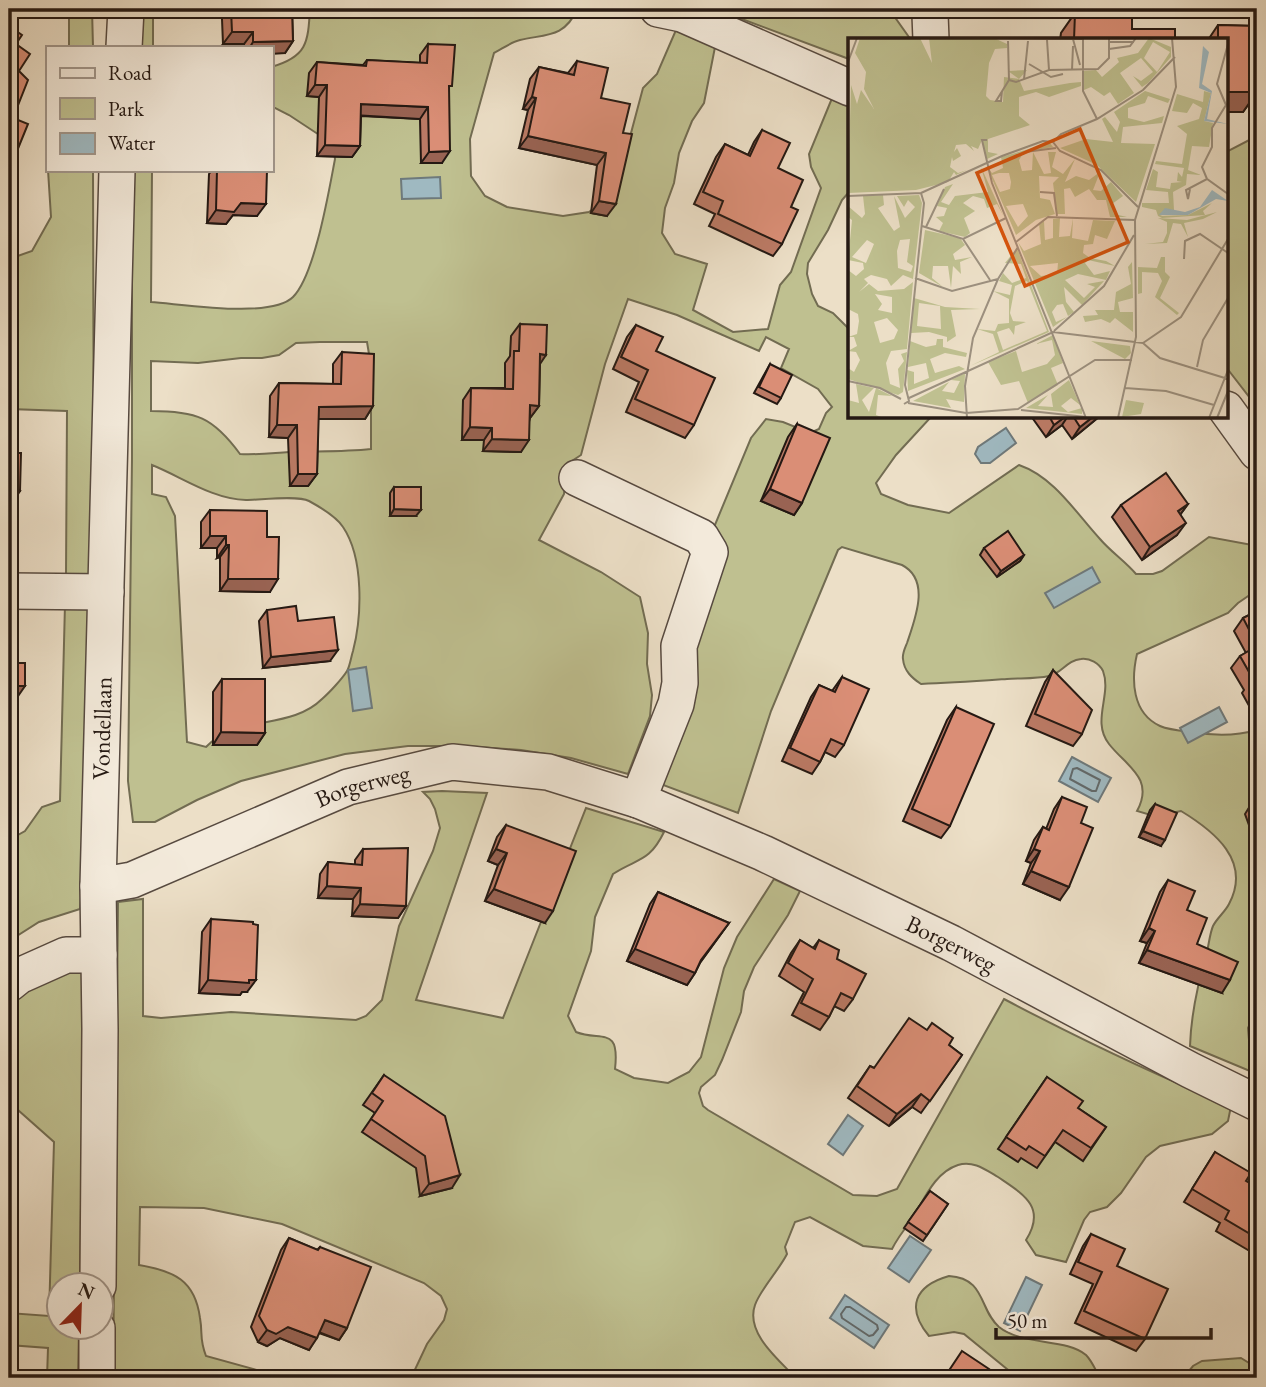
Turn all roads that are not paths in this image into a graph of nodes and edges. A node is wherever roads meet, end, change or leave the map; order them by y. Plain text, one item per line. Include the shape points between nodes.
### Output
1 (126, 9) edge
2 (657, 9) edge
3 (124, 46) edge
4 (848, 88) edge
5 (117, 172) edge
6 (1228, 412) edge
7 (1257, 452) edge
8 (577, 478) dead end
9 (9, 591) edge
10 (106, 592) junction
11 (638, 800) junction
12 (98, 886) junction
13 (99, 955) junction
14 (9, 984) edge
15 (1257, 1103) edge
16 (98, 1272) edge
17 (97, 1342) edge
18 (97, 1378) edge

1 - 3 street
2 - 4 street via 682,14
5 - 10 street, Vondellaan
6 - 7 street
8 - 11 street via 701,537 710,552 679,646 676,704
9 - 10 street
10 - 12 street, Vondellaan
11 - 12 street, Borgerweg via 548,772 452,762 348,787 132,880
11 - 15 street, Borgerweg via 763,853 951,943
12 - 13 street, Vondellaan
13 - 14 street via 66,955
13 - 16 street, Vondellaan
17 - 18 street

